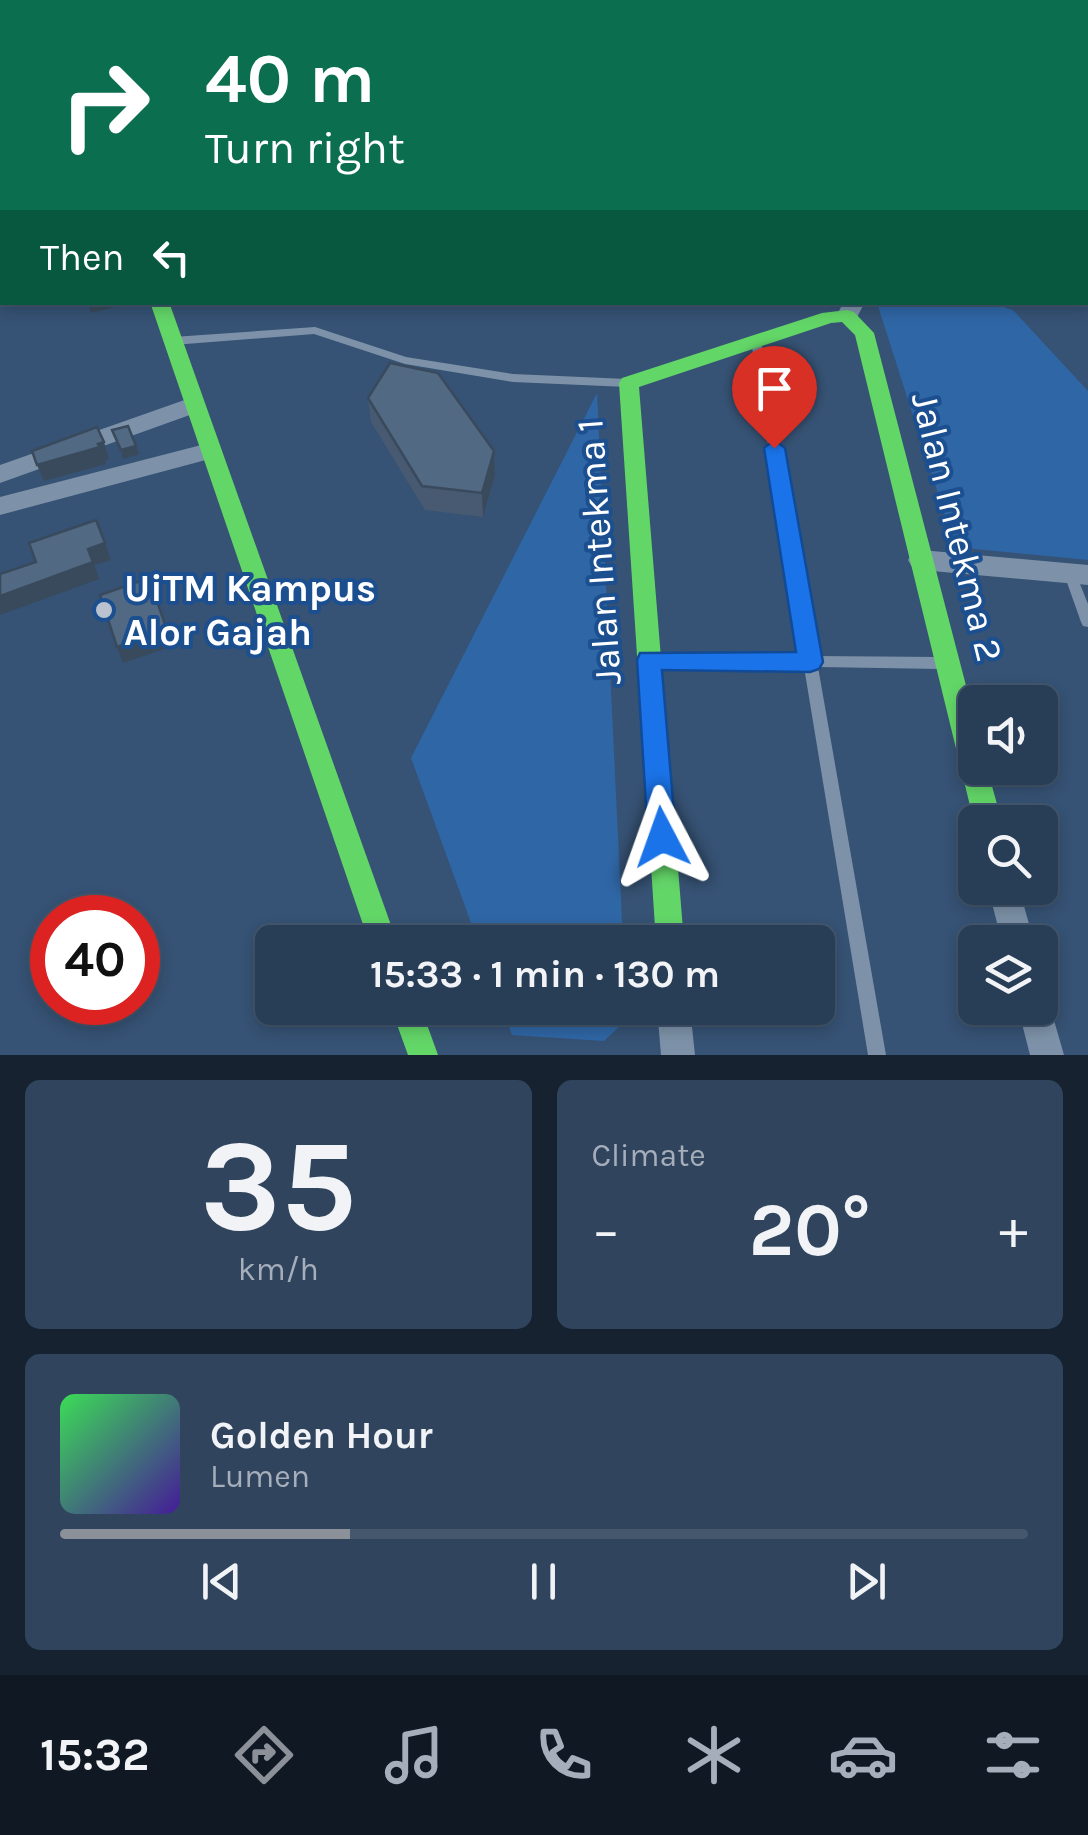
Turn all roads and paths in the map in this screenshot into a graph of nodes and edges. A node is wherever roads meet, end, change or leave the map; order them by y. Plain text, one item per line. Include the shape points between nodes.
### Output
1 (160, 305) edge
2 (851, 309) edge
3 (756, 341) junction
4 (172, 342) junction
5 (629, 383) junction
6 (193, 405) junction
7 (209, 451) junction
8 (0, 474) edge
9 (0, 506) edge
10 (922, 560) junction
11 (1079, 574) edge
12 (1088, 622) edge
13 (649, 660) junction
14 (810, 662) junction
15 (947, 663) junction
16 (984, 805) edge
17 (377, 925) edge
18 (669, 925) edge
19 (413, 1025) edge
20 (675, 1025) edge
21 (1039, 1025) edge
22 (424, 1055) edge
23 (678, 1055) edge
24 (877, 1055) edge
25 (1047, 1055) edge

1 - 4 street
2 - 3 street, Jalan Intekma 1
2 - 10 street, Jalan Intekma 2 via 864,333
3 - 5 street, Jalan Intekma 1
3 - 14 lane
4 - 5 lane via 315,330 405,360 513,378
4 - 6 street
5 - 13 street, Jalan Intekma 1
6 - 7 street
6 - 8 street
7 - 9 street
7 - 17 street
10 - 11 street
10 - 15 street, Jalan Intekma 2
11 - 12 lane
13 - 14 lane
13 - 18 street, Jalan Intekma 1
14 - 15 lane
14 - 24 lane
15 - 16 street, Jalan Intekma 2
19 - 22 street
20 - 23 street
21 - 25 street

